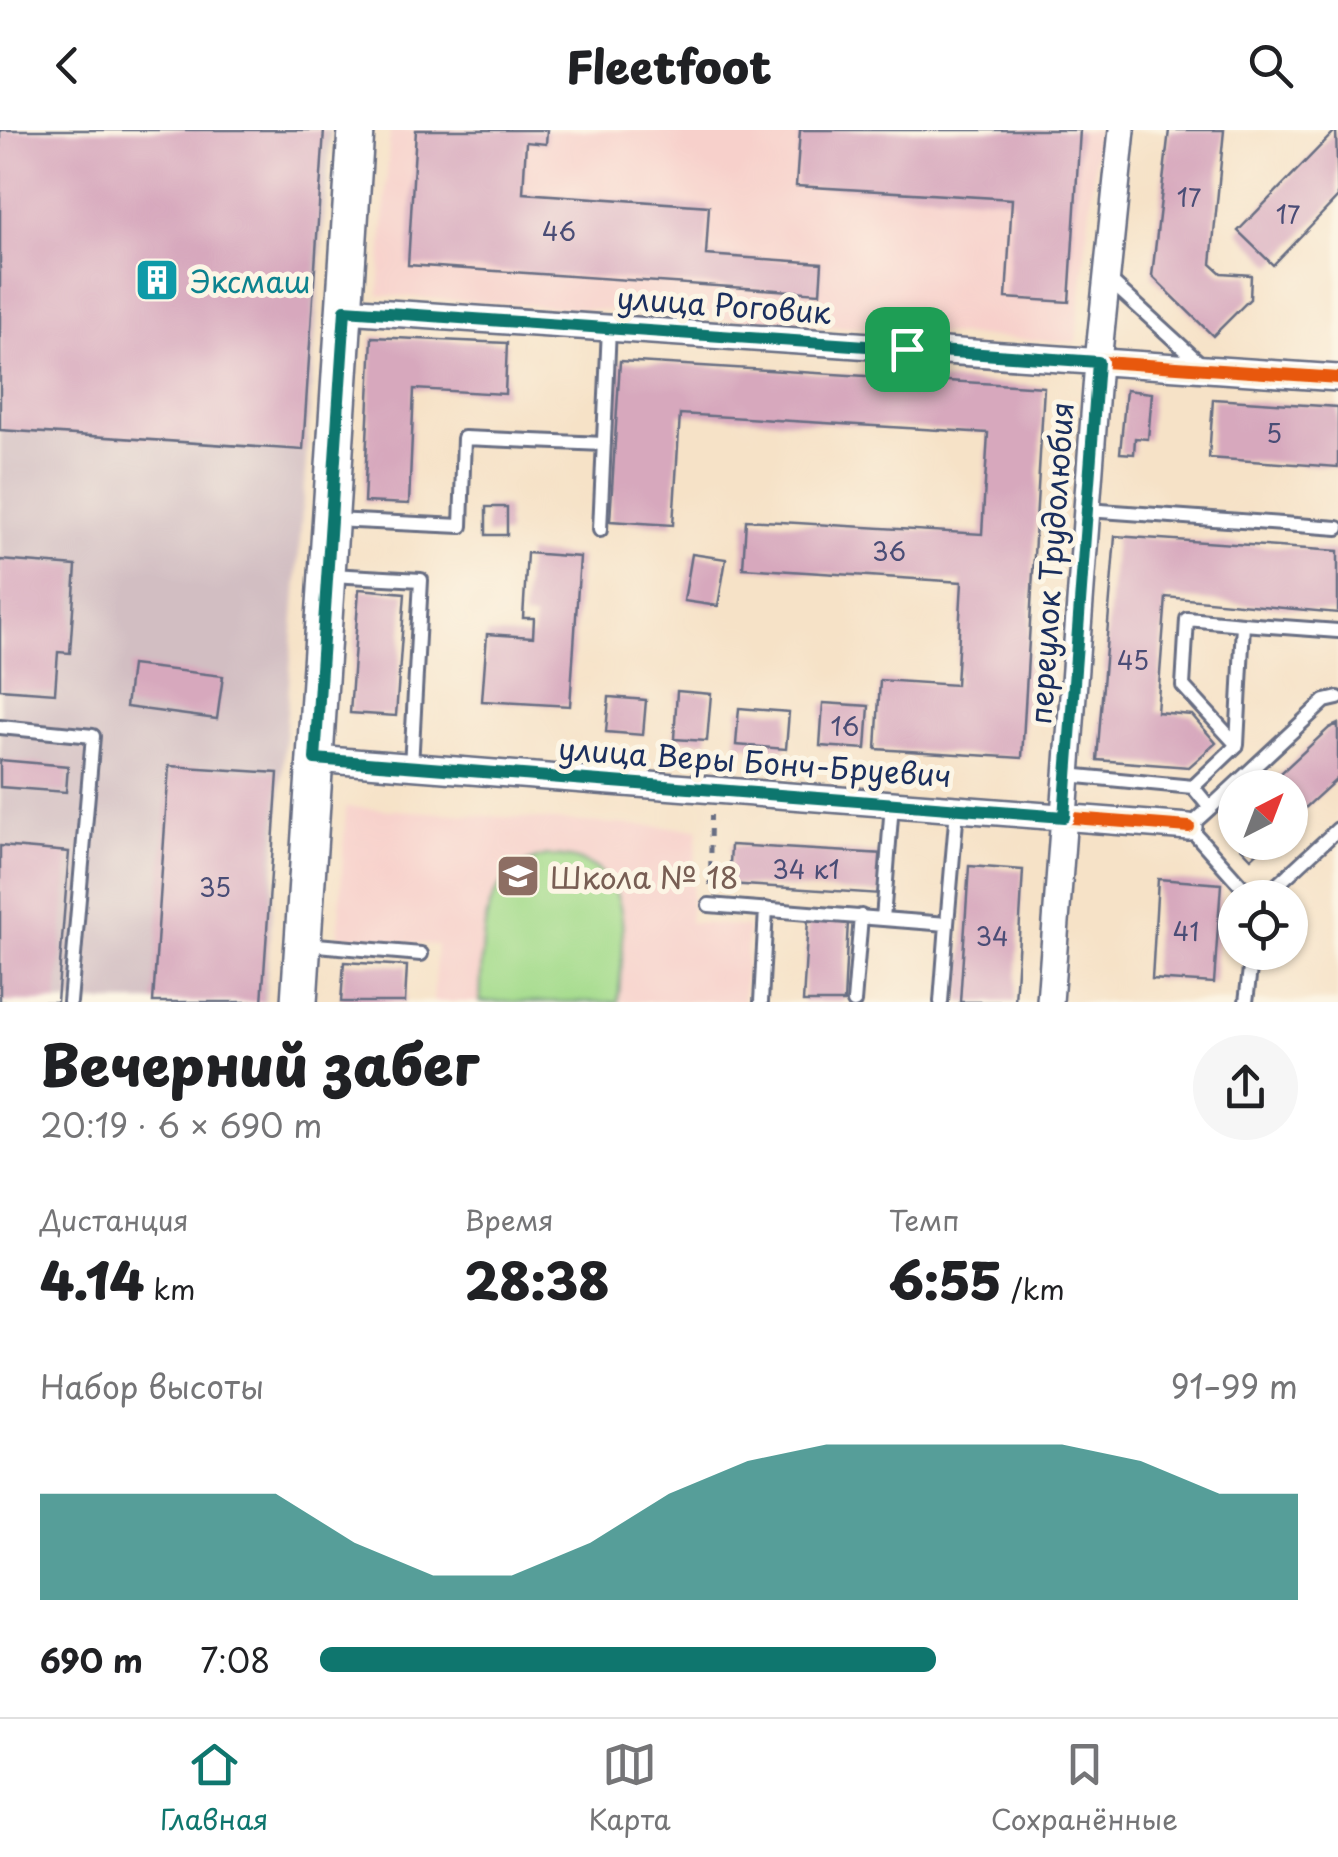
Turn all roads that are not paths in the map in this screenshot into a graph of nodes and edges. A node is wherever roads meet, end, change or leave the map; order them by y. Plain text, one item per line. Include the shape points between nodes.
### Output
1 (356, 130) edge
2 (1122, 130) edge
3 (1106, 277) junction
4 (345, 310) junction
5 (609, 328) junction
6 (1098, 362) junction
7 (1206, 369) junction
8 (1338, 378) edge
9 (604, 444) junction
10 (1087, 510) junction
11 (331, 520) junction
12 (1338, 528) edge
13 (600, 530) dead end
14 (327, 575) junction
15 (1244, 624) junction
16 (1338, 631) edge
17 (1338, 698) edge
18 (0, 727) edge
19 (1236, 745) junction
20 (315, 759) junction
21 (411, 767) junction
22 (1067, 775) junction
23 (1193, 787) junction
24 (892, 804) junction
25 (1210, 808) junction
26 (957, 809) junction
27 (1064, 817) junction
28 (1189, 828) junction
29 (1338, 829) edge
30 (1236, 880) edge
31 (1283, 880) edge
32 (709, 904) road end
33 (766, 909) junction
34 (860, 916) junction
35 (883, 919) junction
36 (947, 924) junction
37 (303, 944) junction
38 (422, 954) dead end
39 (1250, 970) edge
40 (70, 1002) edge
41 (299, 1002) edge
42 (761, 1002) edge
43 (854, 1002) edge
44 (941, 1002) edge
45 (1050, 1002) edge
46 (1246, 1002) edge

1 - 4 street
2 - 3 street, переулок Трудолюбия
3 - 6 street, переулок Трудолюбия
3 - 7 lane
4 - 5 street, улица Роговик
4 - 11 street
5 - 6 street, улица Роговик
5 - 9 lane
6 - 7 street, улица Роговик
6 - 10 street, переулок Трудолюбия
7 - 8 street, улица Роговик
9 - 11 lane via 464,438 460,526
9 - 13 lane
10 - 12 lane
10 - 22 street, переулок Трудолюбия
11 - 14 street
14 - 20 street
14 - 21 lane via 421,580
15 - 16 lane
15 - 19 lane
15 - 19 lane via 1187,619 1182,686
17 - 25 lane via 1324,702
18 - 40 lane via 93,736
19 - 23 lane
20 - 21 street, улица Веры Бонч-Бруевич
20 - 37 street
21 - 24 street, улица Веры Бонч-Бруевич
22 - 23 lane
22 - 27 street, переулок Трудолюбия
23 - 25 lane
24 - 26 street, улица Веры Бонч-Бруевич
24 - 35 lane
25 - 28 lane
26 - 27 street, улица Веры Бонч-Бруевич
26 - 36 lane
27 - 28 street, улица Веры Бонч-Бруевич
27 - 45 street, переулок Трудолюбия
28 - 30 lane
29 - 31 lane
32 - 33 lane
33 - 34 lane
33 - 42 lane
34 - 35 lane
34 - 43 lane
35 - 36 lane
36 - 44 lane
37 - 38 lane
37 - 41 street
39 - 46 lane

